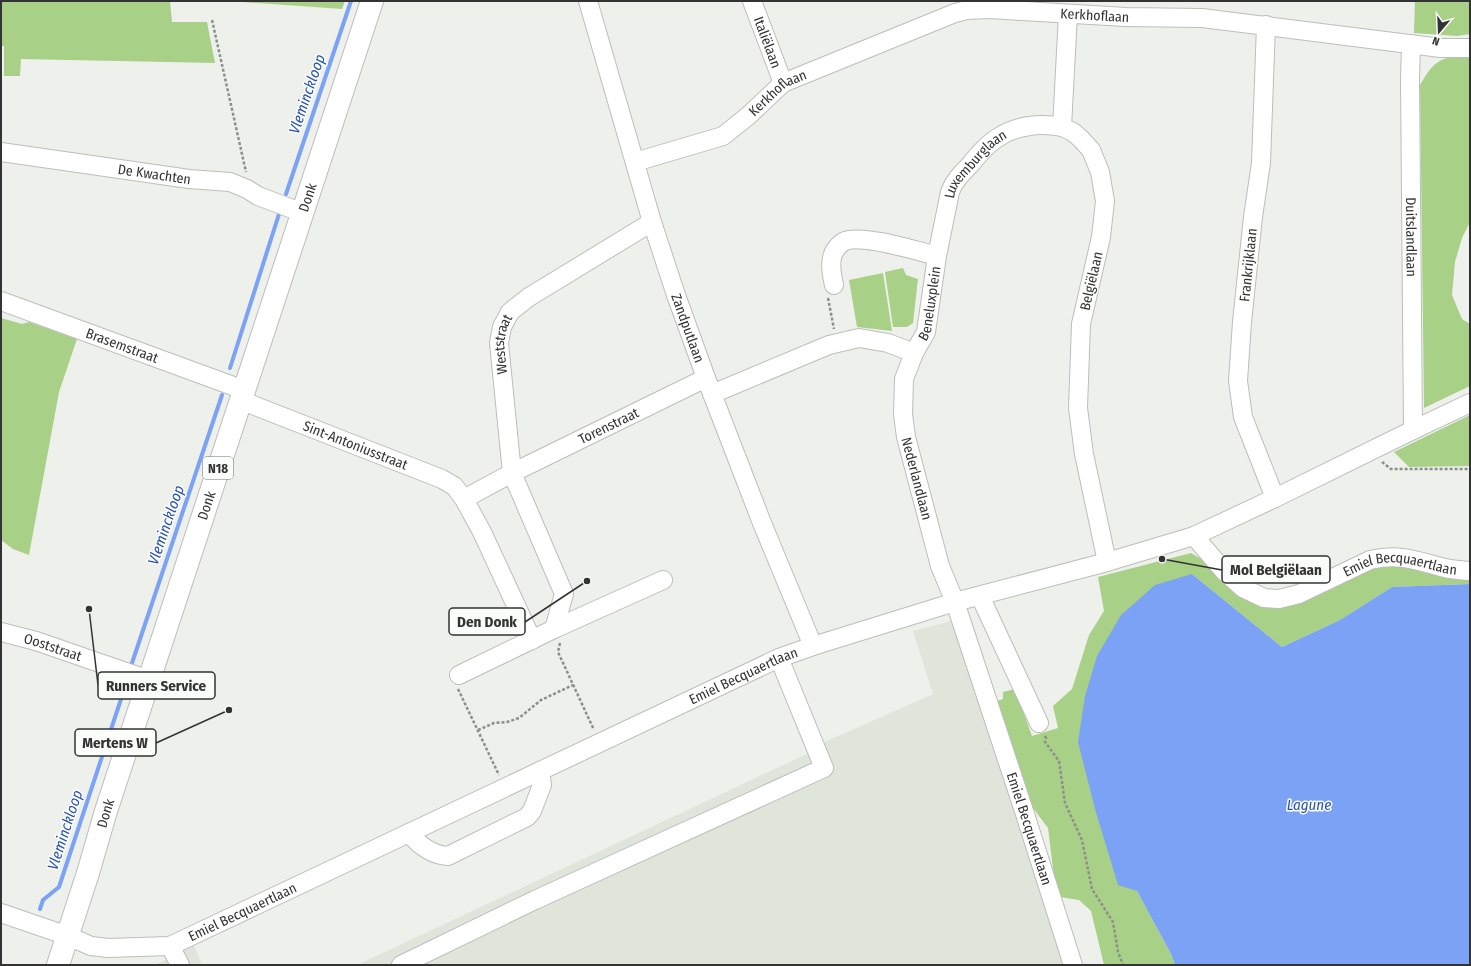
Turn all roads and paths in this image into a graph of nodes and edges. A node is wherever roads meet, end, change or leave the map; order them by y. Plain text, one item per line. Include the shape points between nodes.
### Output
1 (372, 1) edge
2 (588, 1) edge
3 (752, 1) edge
4 (1097, 8) edge
5 (1068, 14) junction
6 (212, 20) dead end
7 (1266, 25) junction
8 (1411, 44) junction
9 (1470, 48) edge
10 (783, 83) junction
11 (1062, 127) junction
12 (1, 152) edge
13 (635, 162) junction
14 (250, 191) junction
15 (303, 213) junction
16 (652, 222) junction
17 (937, 256) junction
18 (834, 285) joint
19 (1, 301) edge
20 (837, 343) junction
21 (914, 353) junction
22 (709, 386) junction
23 (242, 395) junction
24 (1470, 403) edge
25 (1413, 430) junction
26 (1368, 452) junction
27 (1470, 469) edge
28 (512, 473) junction
29 (464, 498) junction
30 (1275, 498) junction
31 (1194, 536) junction
32 (1107, 562) junction
33 (1470, 570) edge
34 (663, 580) dead end
35 (980, 596) junction
36 (955, 602) junction
37 (554, 629) junction
38 (1, 632) edge
39 (532, 640) junction
40 (813, 646) junction
41 (779, 658) junction
42 (459, 675) joint
43 (149, 680) junction
44 (573, 685) junction
45 (1039, 723) joint
46 (478, 730) junction
47 (600, 742) junction
48 (540, 771) junction
49 (499, 790) junction
50 (409, 833) junction
51 (1, 913) edge
52 (68, 936) junction
53 (170, 946) junction
54 (58, 965) edge
55 (180, 965) edge
56 (401, 965) edge
57 (1074, 965) edge
58 (1123, 965) edge

1 - 15 main road, Donk / N18
2 - 13 street, Zandputlaan
3 - 10 street, Italiëlaan
4 - 5 street, Kerkhoflaan
4 - 7 street, Kerkhoflaan
5 - 10 street, Kerkhoflaan via 967,10
5 - 11 street
6 - 14 path
7 - 8 street, Kerkhoflaan
7 - 30 street, Frankrijklaan via 1261,163 1242,322 1238,381 1244,417
8 - 9 street, Kerkhoflaan
8 - 25 street, Duitslandlaan
10 - 13 street, Kerkhoflaan via 723,136
11 - 17 street, Luxemburglaan via 1036,125 1014,129 998,137 974,159 954,182 950,192
11 - 32 street, Belgiëlaan via 1073,132 1091,150 1100,172 1105,201 1101,237 1081,324 1078,408 1084,454
12 - 14 street, De Kwachten via 230,182
13 - 16 street, Zandputlaan
14 - 15 street, De Kwachten
15 - 23 main road, Donk / N18
16 - 22 street, Zandputlaan
16 - 28 street, Weststraat via 529,297 510,312 502,327 499,343
17 - 18 street, Beneluxplein via 875,241 845,241 837,247 832,256
17 - 21 street, Beneluxplein via 926,332
18 - 20 path via 827,294
19 - 23 street, Brasemstraat
20 - 21 street, Beneluxplein via 860,338 888,343
20 - 22 street, Beneluxplein
21 - 36 street, Nederlandlaan via 904,379 903,414 906,437 940,566
22 - 28 street, Torenstraat
22 - 40 street, Zandputlaan
23 - 29 street, Sint-Antoniusstraat via 442,479 454,486
23 - 43 main road, Donk / N18
24 - 25 street, Emiel Becquaertlaan
25 - 26 street, Emiel Becquaertlaan
26 - 27 path via 1391,469
26 - 30 street, Emiel Becquaertlaan
28 - 29 street
28 - 37 street via 564,594
29 - 39 street, Sint-Antoniusstraat
30 - 31 street, Emiel Becquaertlaan
31 - 32 street, Emiel Becquaertlaan
31 - 33 street, Emiel Becquaertlaan via 1238,584 1264,598 1279,599 1298,594 1370,560 1389,556 1412,558 1447,569
32 - 35 street, Emiel Becquaertlaan
34 - 37 street
35 - 36 street, Emiel Becquaertlaan
35 - 45 street
36 - 40 street, Emiel Becquaertlaan
36 - 57 street, Emiel Becquaertlaan
37 - 39 street
37 - 44 path via 563,632 558,652
38 - 43 street, Ooststraat via 36,641
39 - 42 street
40 - 41 street, Emiel Becquaertlaan
41 - 47 street, Emiel Becquaertlaan
41 - 56 street via 824,768 535,900
42 - 46 path via 453,678
43 - 52 main road, Donk / N18
44 - 46 path via 541,700 519,718 494,723
44 - 47 path
45 - 58 path via 1046,738 1045,742 1059,761 1065,803 1082,840 1092,889 1113,922
46 - 49 path via 500,776 494,778
47 - 48 street, Emiel Becquaertlaan
48 - 49 street, Emiel Becquaertlaan
48 - 50 street via 542,785 528,817 448,856 420,845
49 - 50 street, Emiel Becquaertlaan
50 - 53 street, Emiel Becquaertlaan
51 - 52 street, Emiel Becquaertlaan
52 - 53 street, Emiel Becquaertlaan via 91,946 108,948
52 - 54 main road, Donk / N18
53 - 55 street

